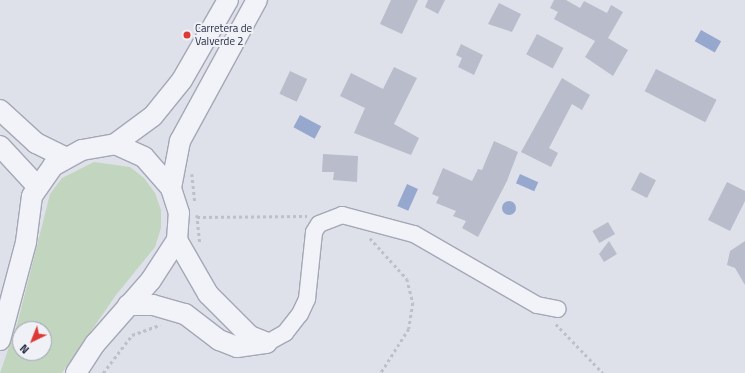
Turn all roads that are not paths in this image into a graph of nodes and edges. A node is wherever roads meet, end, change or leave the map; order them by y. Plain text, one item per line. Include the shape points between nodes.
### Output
1 (228, 0) edge
2 (257, 0) edge
3 (0, 110) edge
4 (115, 144) junction
5 (0, 146) edge
6 (67, 158) junction
7 (38, 187) junction
8 (171, 188) junction
9 (176, 240) junction
10 (128, 305) junction
11 (558, 309) dead end
12 (0, 340) edge
13 (267, 343) junction
14 (76, 373) edge

1 - 4 street via 182,80 153,116
2 - 8 street via 180,141
3 - 6 street via 36,143
4 - 6 street via 82,150
4 - 8 street via 144,157
5 - 7 street
6 - 7 street via 53,166
7 - 12 street via 32,196 22,257
8 - 9 street via 179,213
9 - 10 street via 151,280
9 - 13 street via 208,294 250,336
10 - 13 street via 153,305 185,314 219,340 237,347
10 - 14 street
11 - 13 street via 538,304 414,234 353,218 330,217 314,232 307,299 300,314 285,333

